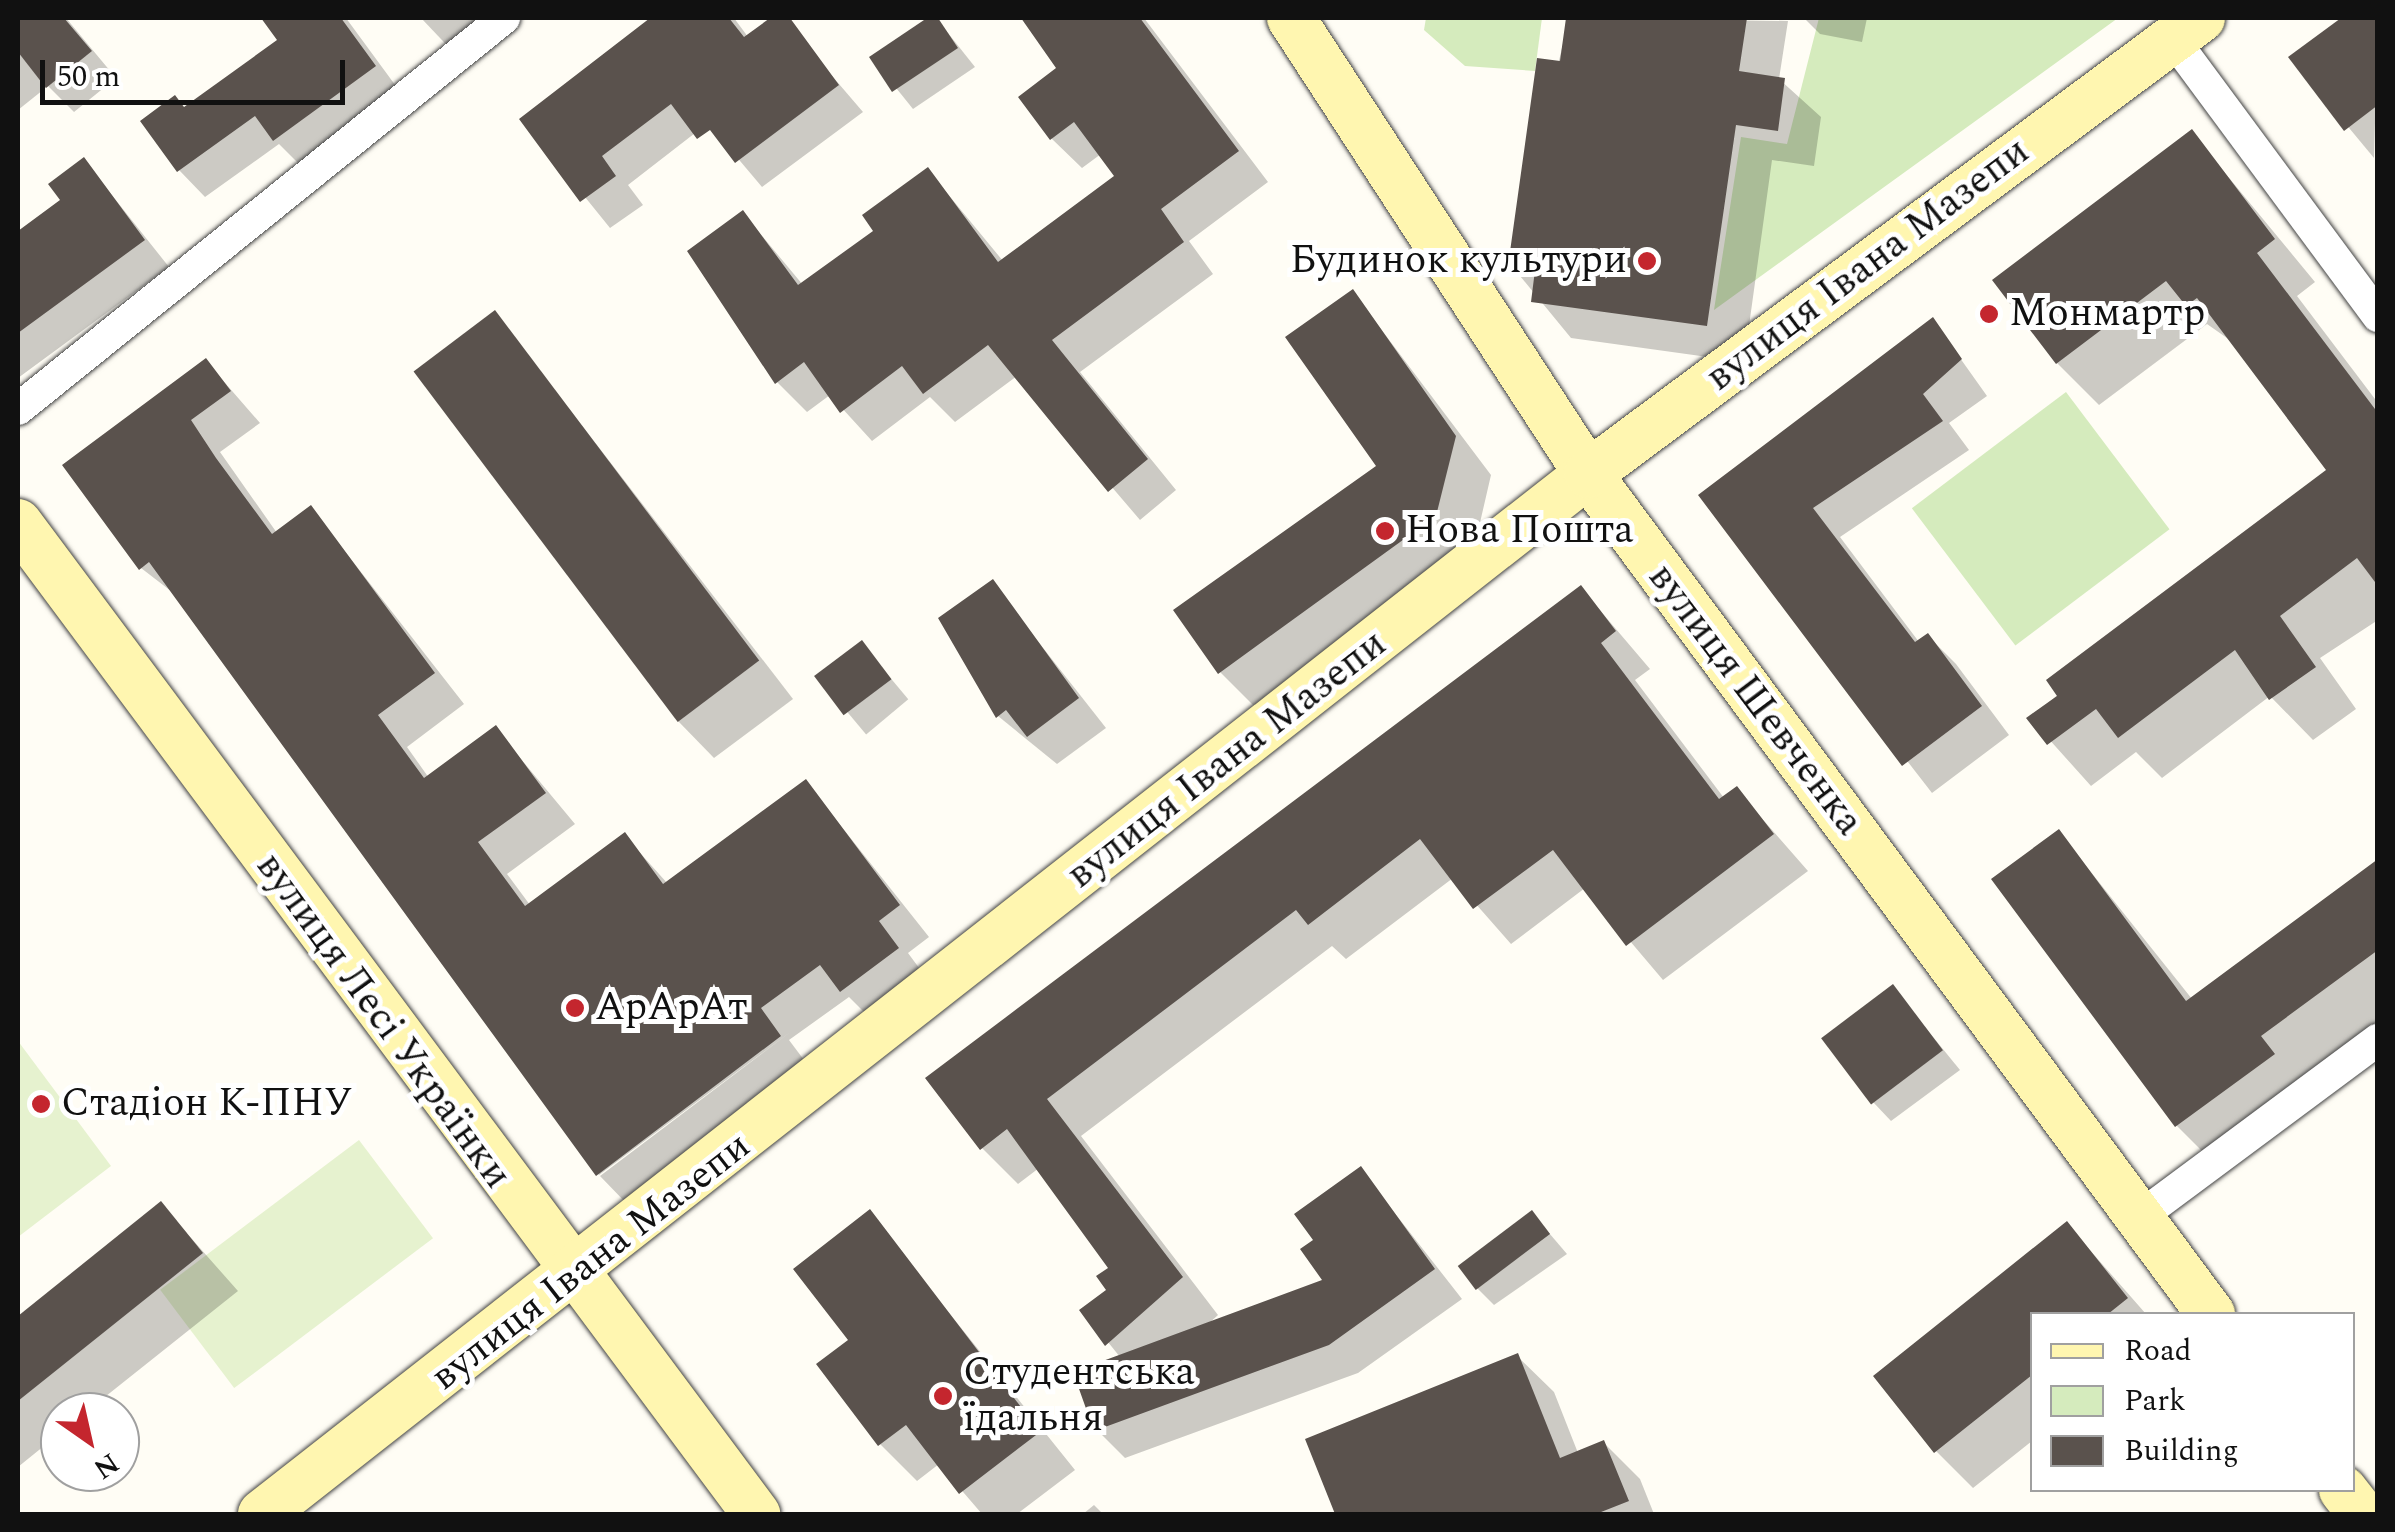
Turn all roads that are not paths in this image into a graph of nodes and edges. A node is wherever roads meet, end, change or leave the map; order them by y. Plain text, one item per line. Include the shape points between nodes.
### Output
1 (504, 18) edge
2 (1291, 18) edge
3 (2187, 28) edge
4 (2378, 316) edge
5 (18, 409) edge
6 (1588, 474) junction
7 (18, 522) edge
8 (2378, 1040) edge
9 (2138, 1218) junction
10 (573, 1279) junction
11 (2209, 1312) edge
12 (2345, 1492) edge
13 (262, 1514) edge
14 (756, 1514) edge
15 (2362, 1514) edge

1 - 5 street
2 - 6 street, вулиця Шевченка
3 - 4 street
3 - 6 street, вулиця Івана Мазепи
6 - 9 street, вулиця Шевченка
6 - 10 street, вулиця Івана Мазепи
7 - 10 street, вулиця Лесі Українки
8 - 9 street
9 - 11 street, вулиця Шевченка
10 - 13 street, вулиця Івана Мазепи
10 - 14 street, вулиця Лесі Українки
12 - 15 street

